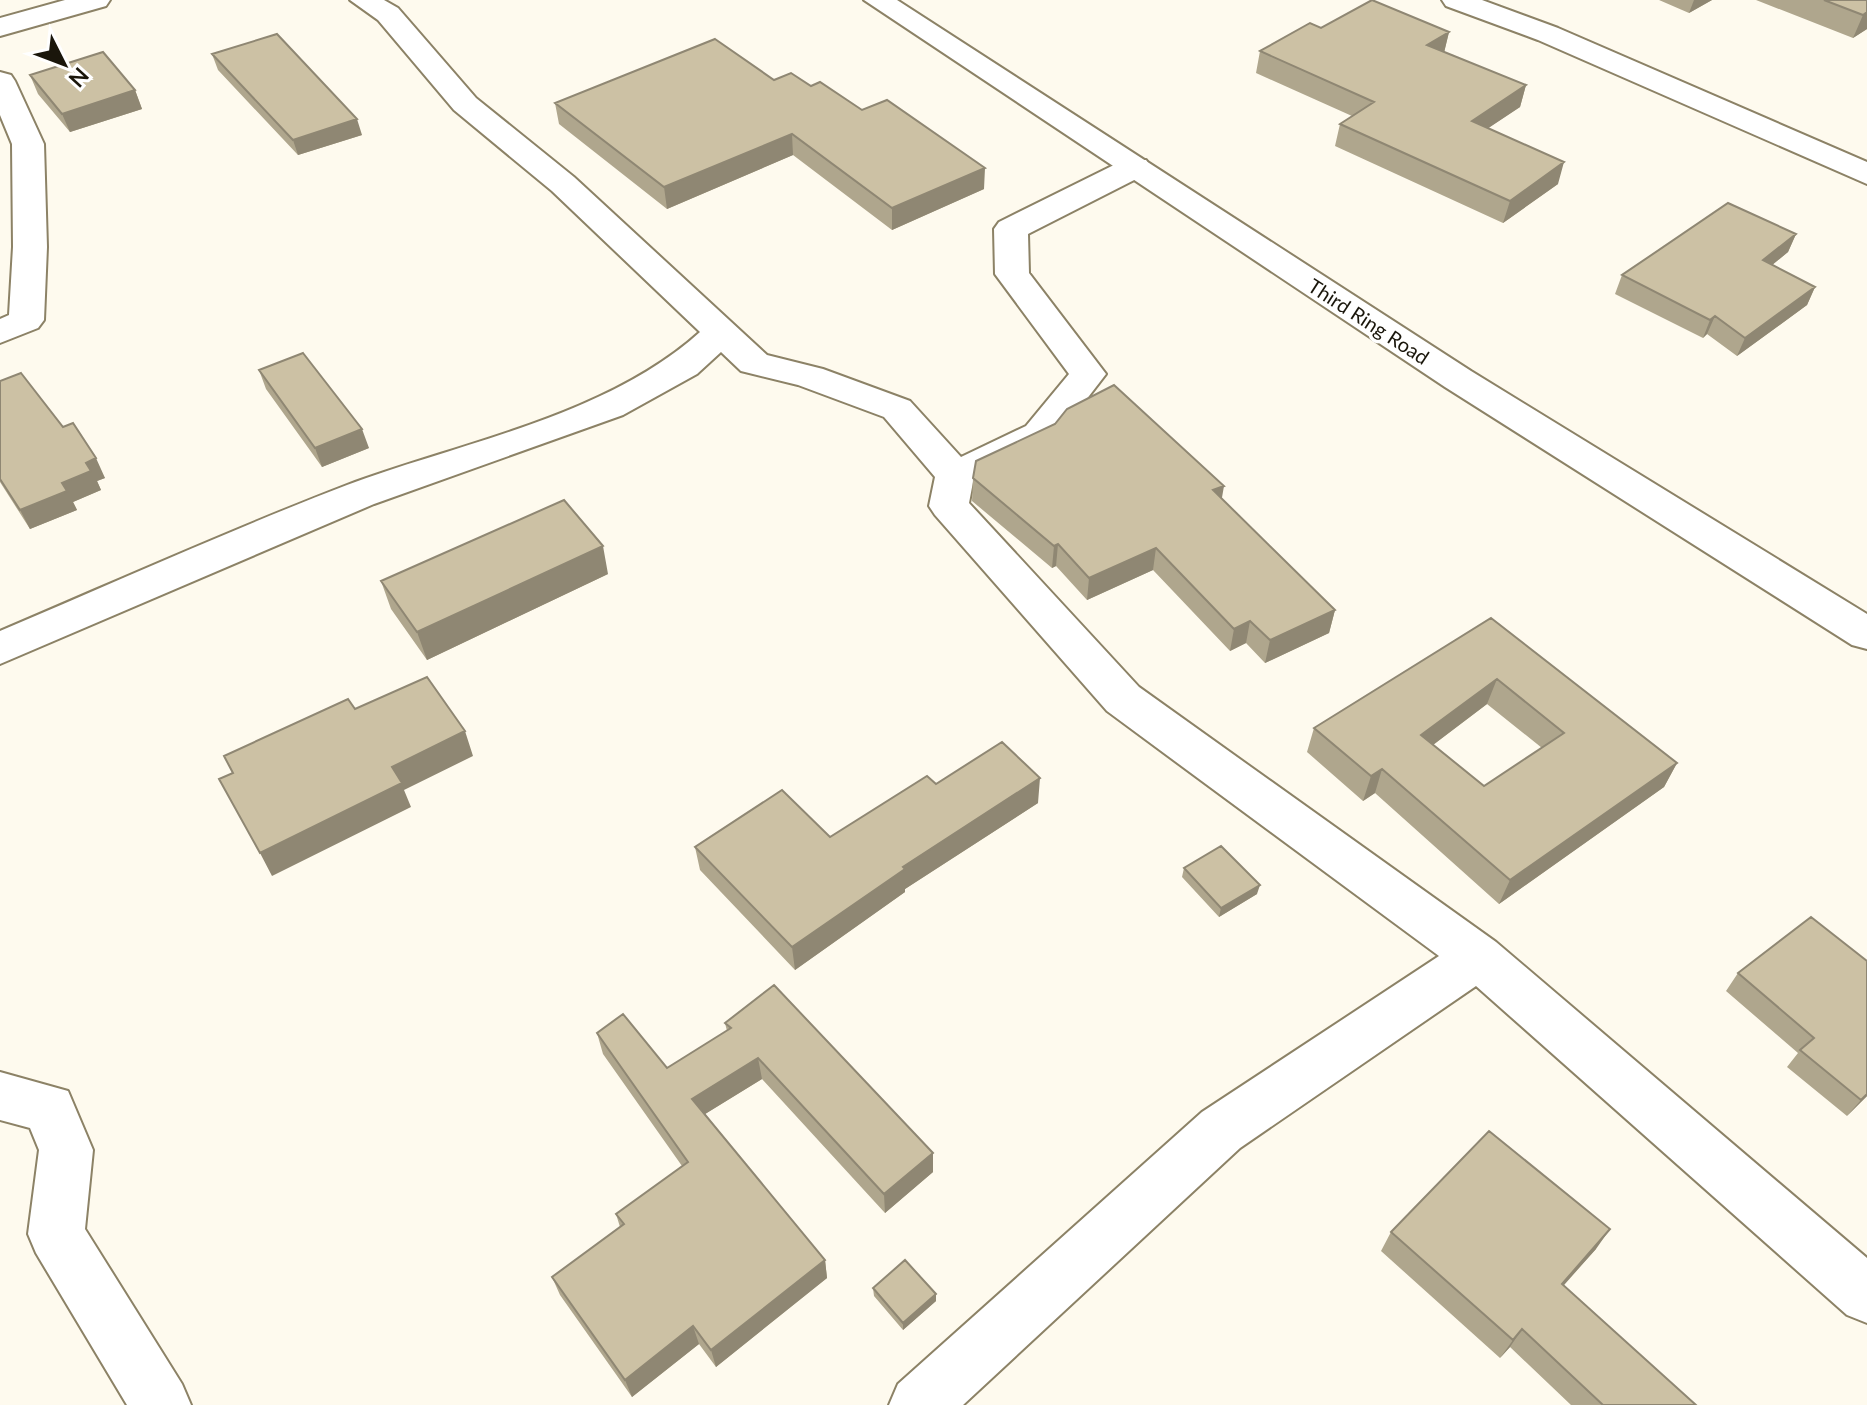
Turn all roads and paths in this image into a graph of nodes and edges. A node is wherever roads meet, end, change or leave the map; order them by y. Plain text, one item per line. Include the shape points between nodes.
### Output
1 (96, 0) edge
2 (364, 0) edge
3 (878, 0) edge
4 (1456, 0) edge
5 (0, 27) edge
6 (0, 81) edge
7 (1135, 167) junction
8 (1867, 174) edge
9 (722, 331) junction
10 (0, 332) edge
11 (955, 475) junction
12 (1867, 634) edge
13 (0, 648) edge
14 (1478, 957) junction
15 (0, 1096) edge
16 (1867, 1295) edge
17 (161, 1405) edge
18 (919, 1405) edge

1 - 5 street
2 - 9 street via 388,14 465,104 563,184
3 - 7 street, Third Ring Road
4 - 8 street via 1548,34
6 - 10 street via 28,144 30,247 26,320
7 - 11 street via 1011,229 1012,274 1088,374 1039,435
7 - 12 street, Third Ring Road via 1458,379
9 - 11 street via 754,363 897,409
9 - 13 street via 684,366 610,407 360,495
11 - 14 street via 949,506 1123,699
14 - 16 street
14 - 18 street via 1221,1130
15 - 17 street via 49,1108 66,1150 56,1234

